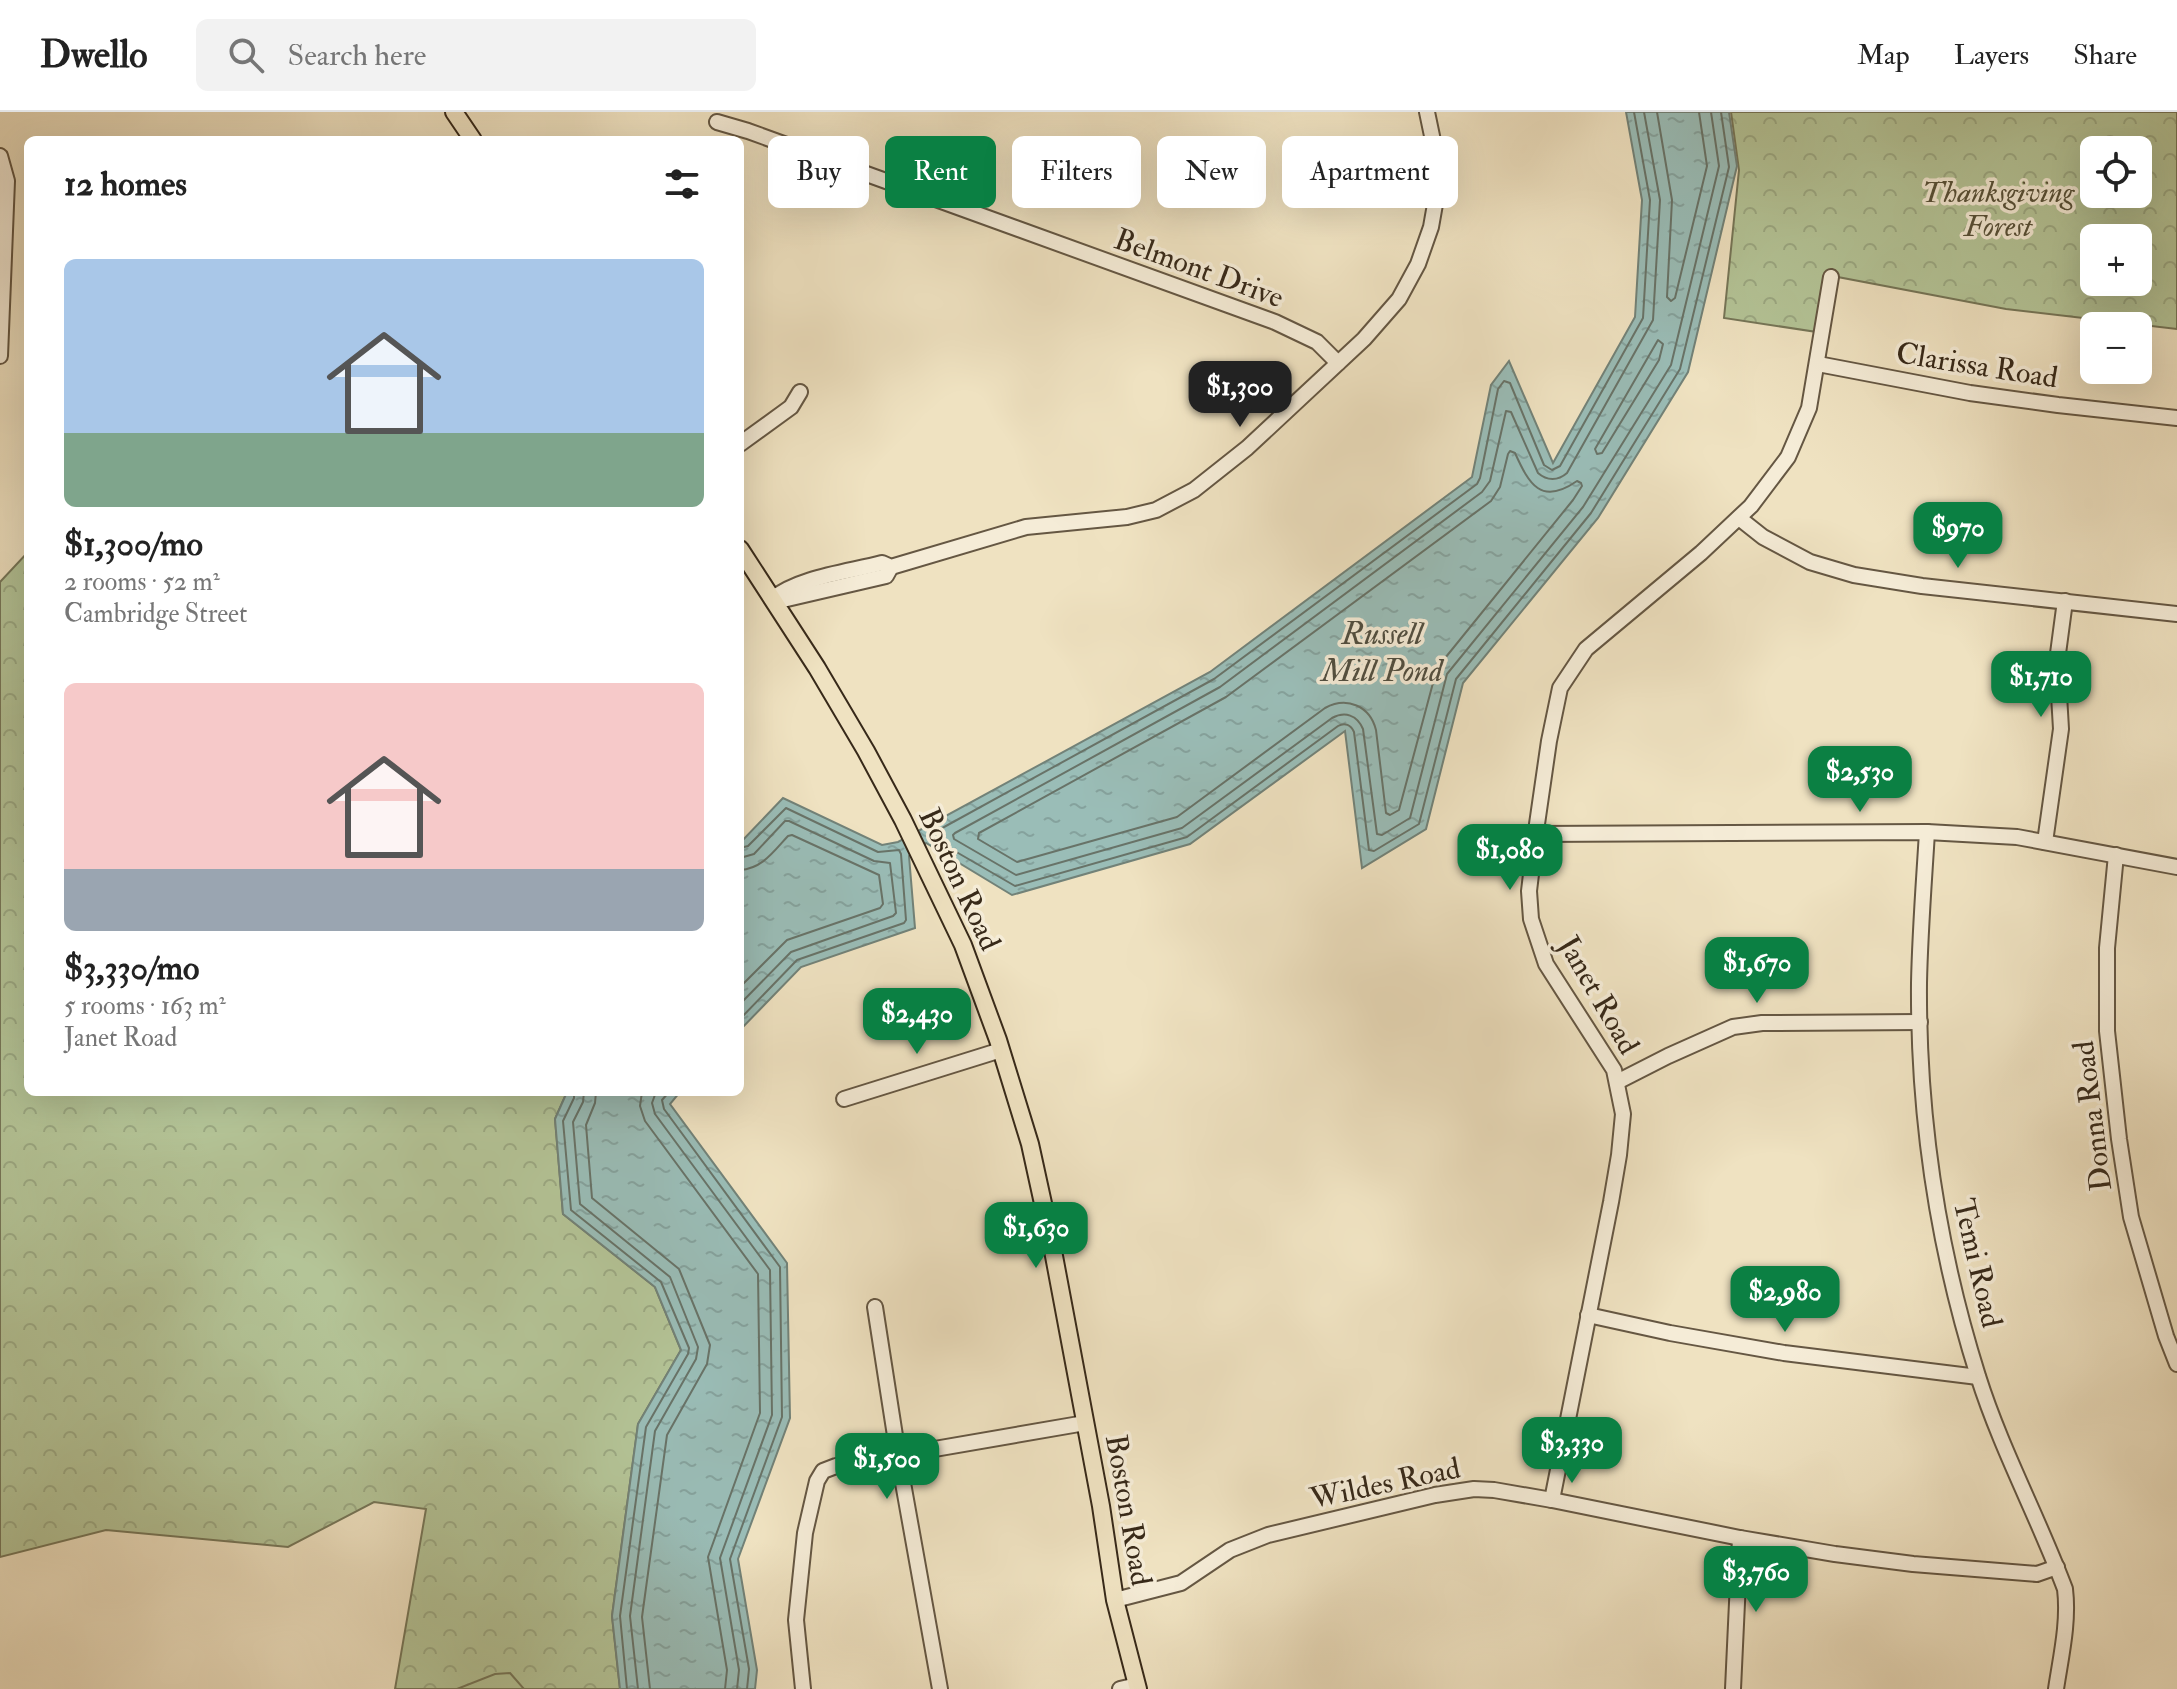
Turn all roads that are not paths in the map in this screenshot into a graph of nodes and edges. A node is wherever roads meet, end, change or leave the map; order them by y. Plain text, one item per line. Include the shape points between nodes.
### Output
1 (454, 112) edge
2 (1427, 112) edge
3 (717, 122) dead end
4 (470, 136) edge
5 (0, 156) edge
6 (1831, 277) dead end
7 (0, 356) edge
8 (1338, 363) junction
9 (1818, 364) junction
10 (800, 392) dead end
11 (2177, 418) edge
12 (744, 441) edge
13 (1739, 518) junction
14 (744, 555) edge
15 (772, 599) junction
16 (2065, 601) junction
17 (2177, 614) edge
18 (1927, 832) junction
19 (1536, 834) junction
20 (2045, 842) junction
21 (2116, 855) junction
22 (2177, 867) edge
23 (1920, 1022) junction
24 (1001, 1050) junction
25 (1617, 1082) junction
26 (844, 1099) dead end
27 (875, 1307) dead end
28 (1588, 1315) junction
29 (2177, 1364) edge
30 (1978, 1377) junction
31 (1085, 1423) junction
32 (898, 1455) junction
33 (1552, 1500) junction
34 (1740, 1538) junction
35 (2057, 1567) junction
36 (1115, 1600) junction
37 (1131, 1688) edge
38 (803, 1689) edge
39 (940, 1689) edge
40 (1733, 1689) edge
41 (2056, 1689) edge

1 - 4 main road
2 - 8 street via 1436,155 1431,227 1399,299
3 - 8 street, Belmont Drive via 1275,322 1317,342
5 - 7 street via 7,181
6 - 9 street, Janet Road
8 - 15 street via 1247,448 1194,490 1156,510 1026,527 891,567 882,563 784,589
9 - 11 street, Clarissa Road via 1970,393
9 - 13 street, Janet Road via 1809,408 1788,457
10 - 12 street via 791,407
13 - 16 street via 1810,562 1854,575
13 - 19 street, Janet Road via 1586,649 1560,688
14 - 15 main road, Boston Road
15 - 24 main road, Boston Road via 852,727 909,834 963,945
16 - 17 street
16 - 20 street via 2057,661 2061,729
18 - 19 street
18 - 20 street
18 - 23 street, Temi Road
19 - 25 street, Janet Road via 1531,919 1546,964
20 - 21 street
21 - 22 street
21 - 29 street, Donna Road via 2107,948 2107,1031 2118,1136 2131,1217
23 - 25 street via 1733,1027
23 - 30 street, Temi Road via 1931,1171
24 - 26 street
24 - 31 main road, Boston Road via 1030,1144
25 - 28 street, Janet Road via 1623,1114 1619,1155
27 - 32 street
28 - 30 street via 1784,1353
28 - 33 street, Janet Road
30 - 35 street, Temi Road
31 - 32 street
31 - 36 main road, Boston Road
32 - 38 street via 836,1466 823,1471 817,1481 805,1533 796,1620
32 - 39 street
33 - 34 street, Wildes Road
33 - 36 street, Wildes Road via 1487,1489 1435,1495 1268,1535 1230,1550 1181,1583
34 - 35 street, Wildes Road via 1913,1564 2037,1574
34 - 40 street
35 - 41 street, Temi Road via 2066,1603
36 - 37 main road, Boston Road

